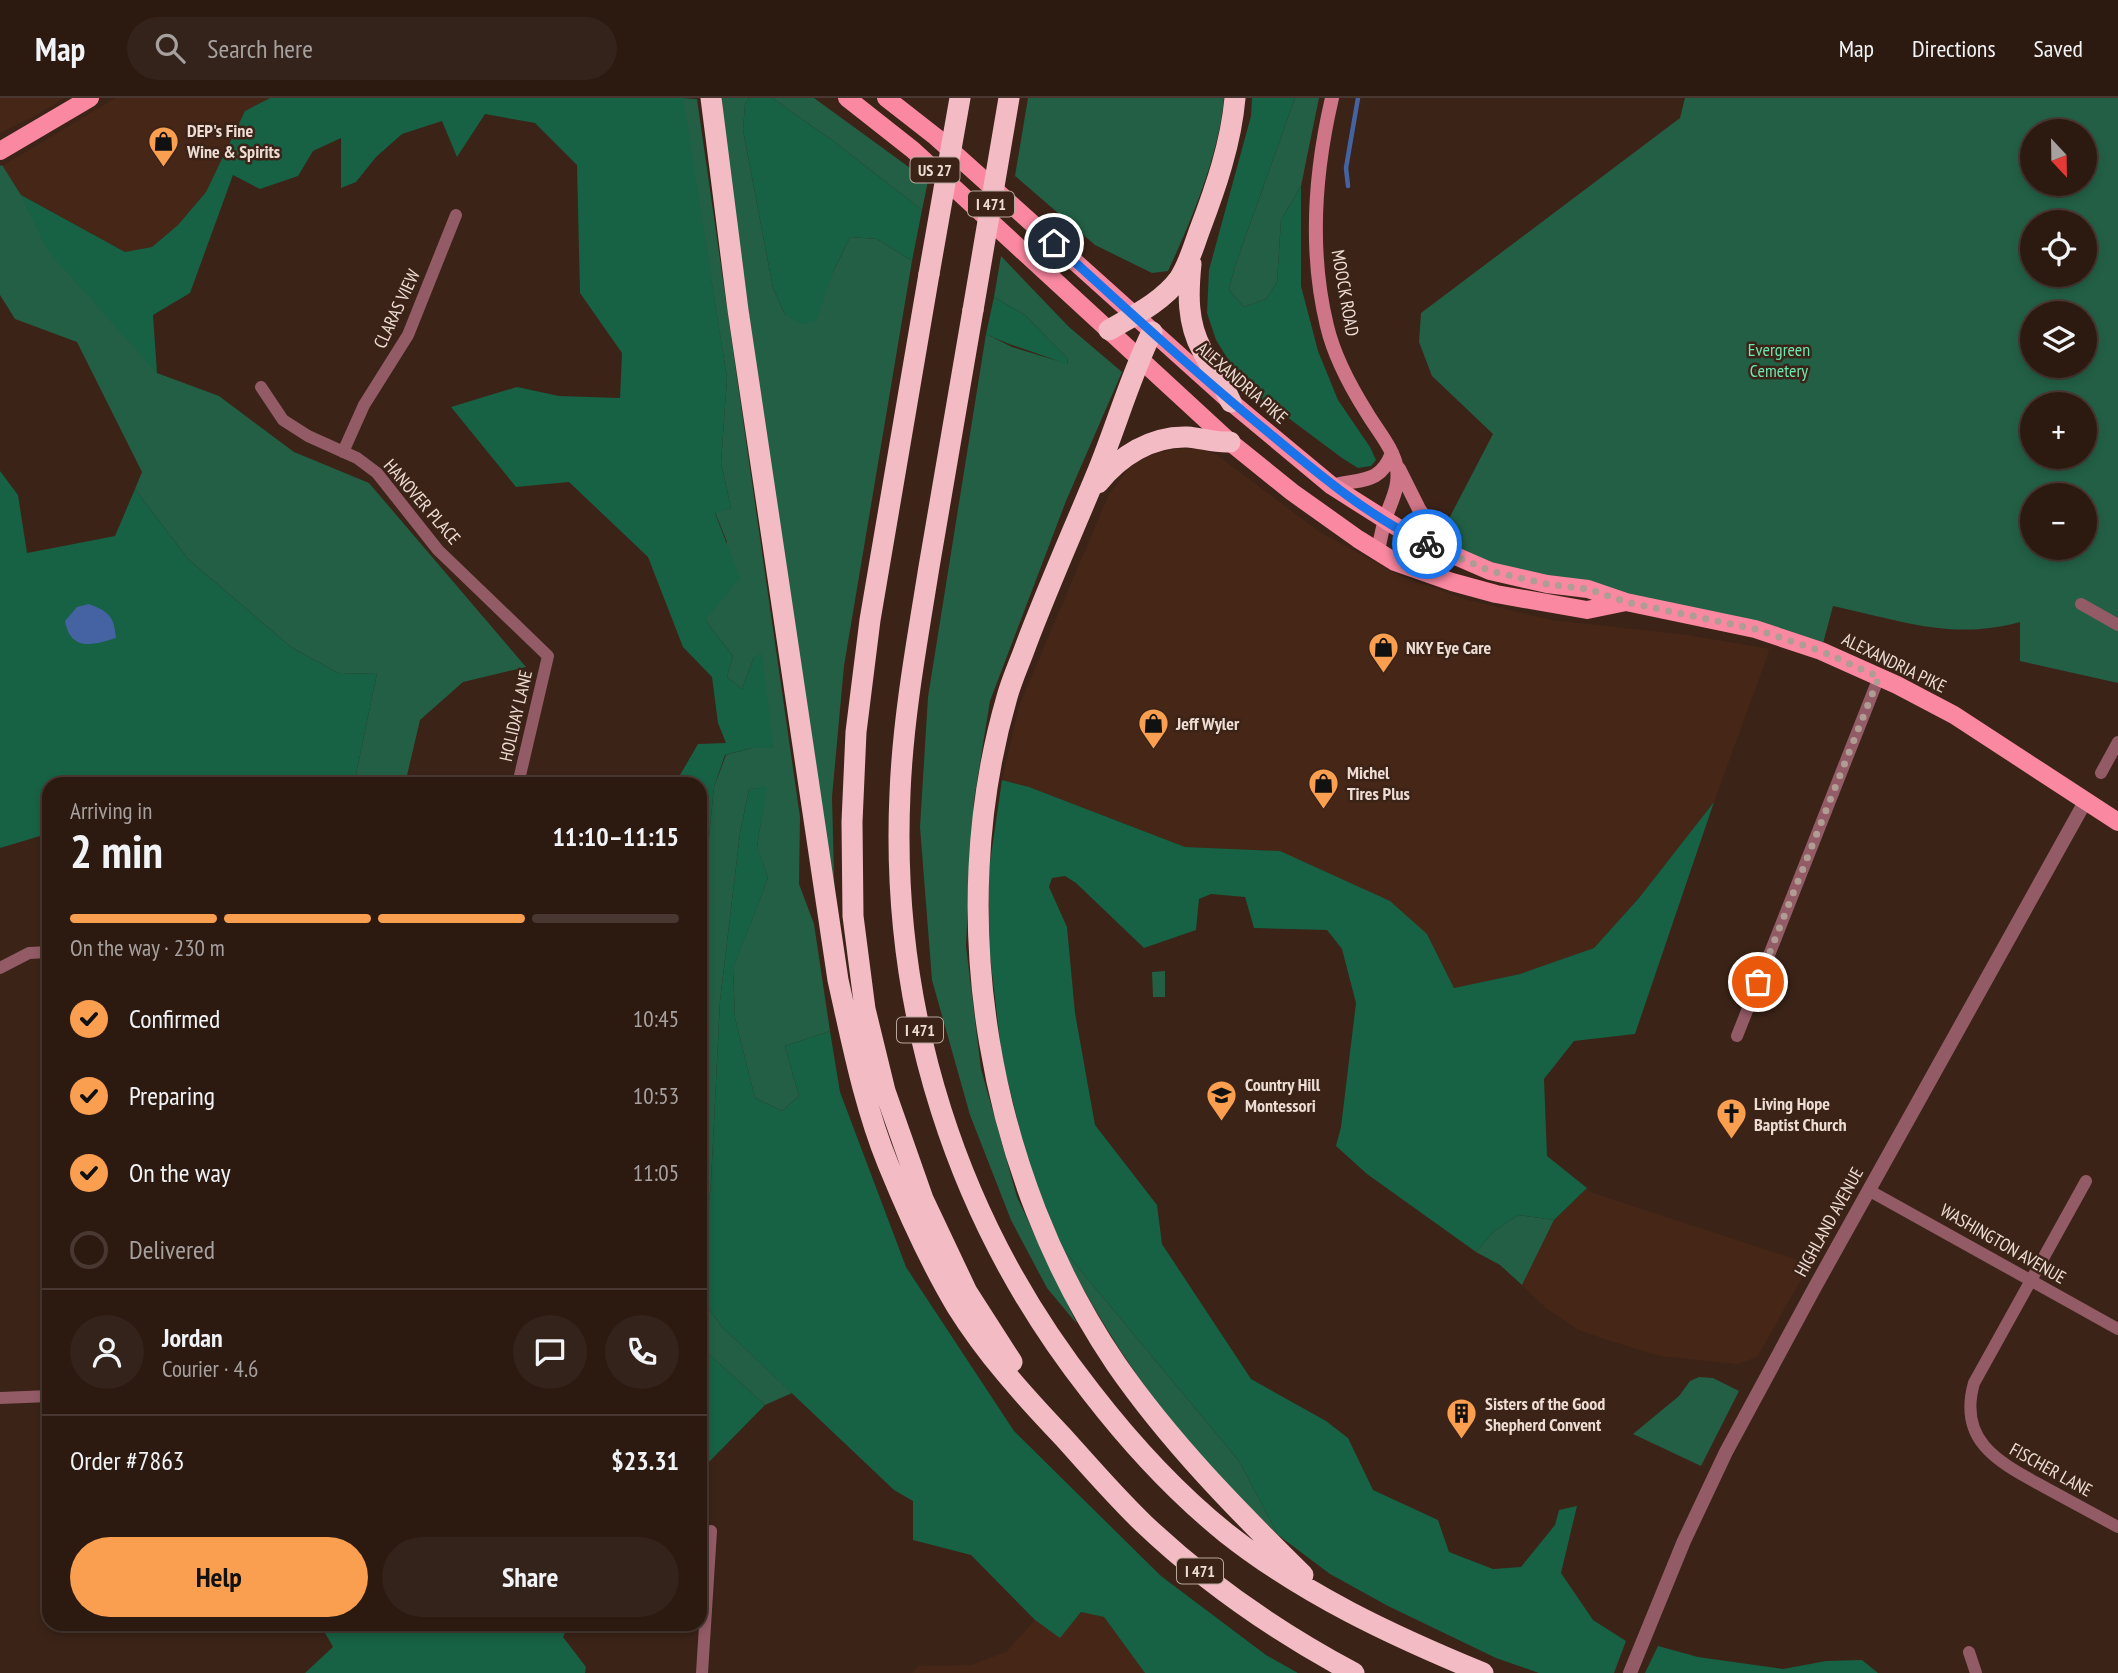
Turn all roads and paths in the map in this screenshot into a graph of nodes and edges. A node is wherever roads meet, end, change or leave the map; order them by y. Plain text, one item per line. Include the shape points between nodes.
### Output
1 (90, 98) edge
2 (711, 98) edge
3 (847, 98) edge
4 (886, 98) edge
5 (960, 98) edge
6 (1009, 98) edge
7 (1235, 98) edge
8 (1332, 98) edge
9 (0, 151) edge
10 (456, 215) dead end
11 (1192, 253) junction
12 (1133, 316) junction
13 (1109, 330) junction
14 (1152, 332) junction
15 (1139, 358) junction
16 (261, 387) dead end
17 (1231, 402) junction
18 (1230, 442) junction
19 (343, 452) junction
20 (1392, 453) junction
21 (1332, 485) junction
22 (1086, 499) junction
23 (1385, 520) junction
24 (1358, 539) junction
25 (1378, 551) junction
26 (1454, 556) junction
27 (1626, 602) junction
28 (2081, 604) dead end
29 (2118, 625) edge
30 (548, 656) joint
31 (1879, 677) junction
32 (2118, 742) edge
33 (2101, 773) dead end
34 (519, 777) edge
35 (2089, 795) junction
36 (2118, 822) edge
37 (42, 952) edge
38 (5, 965) edge
39 (1737, 1036) dead end
40 (2086, 1181) dead end
41 (1870, 1191) junction
42 (2031, 1281) junction
43 (2118, 1329) edge
44 (42, 1396) edge
45 (0, 1398) edge
46 (1067, 1442) junction
47 (2118, 1527) edge
48 (711, 1531) dead end
49 (707, 1594) edge
50 (1333, 1602) junction
51 (705, 1631) edge
52 (1969, 1652) dead end
53 (702, 1673) edge
54 (1354, 1673) edge
55 (1482, 1673) edge
56 (1630, 1673) edge
57 (1976, 1673) edge

1 - 9 main road
2 - 46 highway via 838,980 863,1089 887,1162 938,1273 980,1342
3 - 13 main road, ALEXANDRIA PIKE / US 27 via 913,150
4 - 12 main road, ALEXANDRIA PIKE / US 27 via 936,137
5 - 46 highway, I 471, bridge via 860,694 852,821 853,916 865,1009 885,1091 923,1199 967,1292
6 - 50 highway, I 471, bridge via 904,737 900,884 910,981 932,1082 954,1153 1027,1300 1072,1369 1149,1464 1182,1494 1272,1566
7 - 11 highway via 1226,152
8 - 20 main road, MOOCK ROAD via 1318,204 1319,280 1339,361
10 - 19 street, CLARAS VIEW via 408,335 364,405
11 - 12 highway via 1179,279
11 - 17 highway via 1191,320
12 - 13 highway
12 - 14 main road, ALEXANDRIA PIKE / US 27
13 - 15 main road, ALEXANDRIA PIKE / US 27
14 - 15 highway
14 - 17 main road, ALEXANDRIA PIKE / US 27
15 - 18 main road, ALEXANDRIA PIKE / US 27
15 - 22 highway
16 - 19 street, HANOVER PLACE via 284,420
17 - 21 main road, ALEXANDRIA PIKE / US 27
18 - 22 highway via 1187,437 1160,440 1133,451 1110,468
18 - 24 main road, ALEXANDRIA PIKE / US 27
19 - 30 street, HANOVER PLACE via 377,473 438,550
20 - 21 main road via 1379,475
20 - 23 main road, MOOCK ROAD via 1397,486
20 - 26 main road via 1419,509
21 - 23 main road, ALEXANDRIA PIKE / US 27
22 - 50 highway via 1007,697 983,820 978,917 995,1076 1024,1181 1043,1228 1115,1363 1180,1449
23 - 24 main road
23 - 25 main road, MOOCK ROAD
23 - 26 main road, ALEXANDRIA PIKE / US 27
24 - 25 main road, ALEXANDRIA PIKE / US 27
25 - 27 main road, ALEXANDRIA PIKE / US 27 via 1395,562 1496,594 1587,610
26 - 27 main road, ALEXANDRIA PIKE / US 27 via 1490,571 1588,589
27 - 31 main road, ALEXANDRIA PIKE / US 27 via 1755,629
28 - 29 street
30 - 34 street, HOLIDAY LANE
31 - 35 main road, ALEXANDRIA PIKE / US 27 via 1954,715
31 - 39 street
32 - 33 street
35 - 36 main road, ALEXANDRIA PIKE / US 27
35 - 41 street, HIGHLAND AVENUE
37 - 38 street via 29,953
40 - 42 street, FISCHER LANE
41 - 42 street, WASHINGTON AVENUE
41 - 56 street, HIGHLAND AVENUE via 1706,1492
42 - 43 street, WASHINGTON AVENUE
42 - 47 street, FISCHER LANE via 1974,1383 1972,1424 1983,1447 1997,1460
44 - 45 street
46 - 54 highway, I 471 via 1135,1515 1189,1563 1301,1643
48 - 49 street
50 - 55 highway, I 471
51 - 53 street
52 - 57 street

